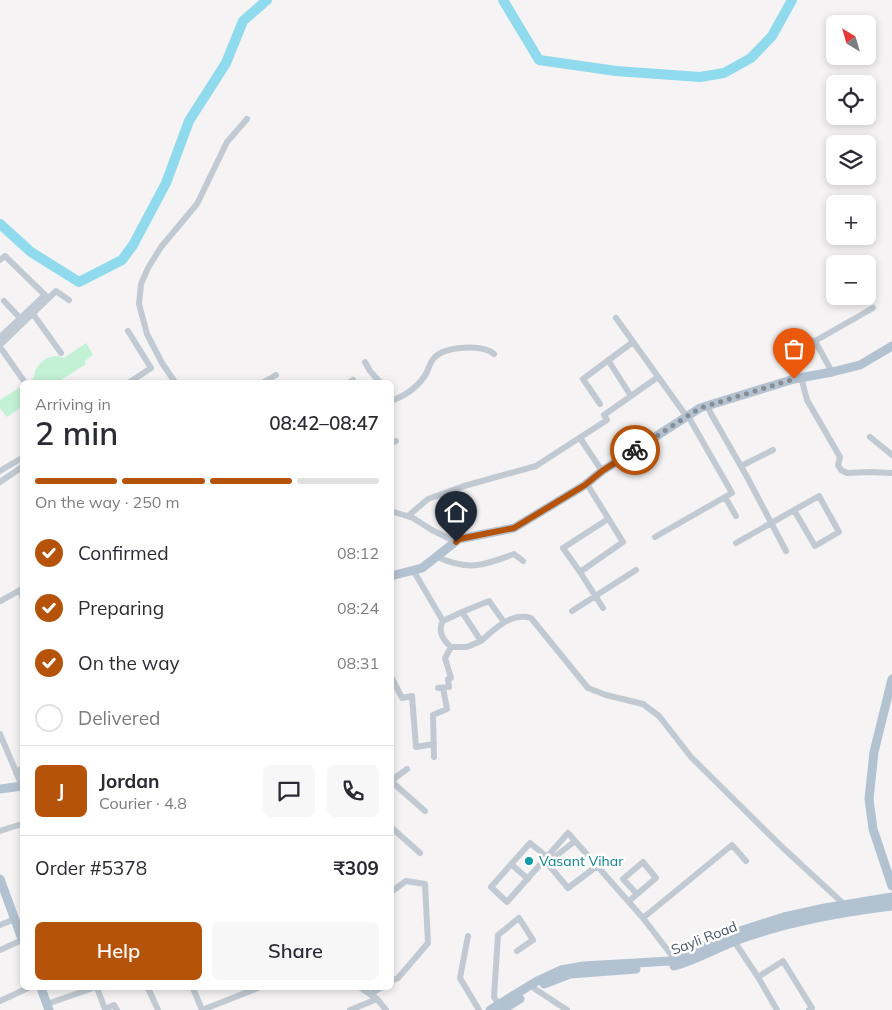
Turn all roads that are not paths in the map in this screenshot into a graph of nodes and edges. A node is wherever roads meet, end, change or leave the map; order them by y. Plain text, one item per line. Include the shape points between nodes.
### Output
1 (247, 119) dead end
2 (0, 260) edge
3 (69, 300) dead end
4 (1, 301) edge
5 (873, 308) dead end
6 (34, 314) junction
7 (20, 318) junction
8 (616, 318) dead end
9 (128, 331) dead end
10 (0, 337) edge
11 (815, 341) junction
12 (633, 342) junction
13 (796, 345) dead end
14 (0, 346) edge
15 (892, 346) edge
16 (61, 353) dead end
17 (494, 354) dead end
18 (608, 360) junction
19 (365, 362) dead end
20 (832, 372) junction
21 (276, 375) dead end
22 (658, 377) junction
23 (802, 377) junction
24 (23, 380) edge
25 (133, 380) edge
26 (174, 380) edge
27 (267, 380) edge
28 (378, 380) edge
29 (394, 395) edge
30 (631, 396) junction
31 (398, 398) junction
32 (394, 400) edge
33 (600, 404) dead end
34 (708, 405) junction
35 (687, 416) junction
36 (870, 437) dead end
37 (580, 438) junction
38 (773, 450) dead end
39 (892, 455) edge
40 (20, 459) edge
41 (741, 466) junction
42 (20, 468) edge
43 (0, 471) edge
44 (602, 471) junction
45 (892, 472) edge
46 (0, 482) edge
47 (587, 484) junction
48 (725, 497) junction
49 (794, 510) junction
50 (394, 512) edge
51 (408, 516) junction
52 (736, 516) dead end
53 (608, 520) junction
54 (771, 523) junction
55 (656, 538) dead end
56 (456, 542) junction
57 (736, 543) dead end
58 (786, 551) dead end
59 (437, 557) junction
60 (523, 561) dead end
61 (413, 570) junction
62 (636, 570) dead end
63 (580, 572) junction
64 (394, 575) edge
65 (20, 590) edge
66 (595, 597) junction
67 (2, 601) dead end
68 (603, 608) dead end
69 (572, 611) dead end
70 (462, 612) junction
71 (443, 622) junction
72 (504, 622) junction
73 (481, 640) junction
74 (451, 647) junction
75 (892, 679) edge
76 (394, 682) edge
77 (0, 734) edge
78 (434, 744) junction
79 (434, 757) dead end
80 (407, 769) dead end
81 (20, 770) edge
82 (16, 773) junction
83 (394, 780) edge
84 (20, 782) edge
85 (394, 784) edge
86 (20, 786) edge
87 (0, 789) edge
88 (425, 811) dead end
89 (20, 825) edge
90 (394, 829) edge
91 (0, 831) edge
92 (575, 841) junction
93 (420, 853) dead end
94 (547, 857) junction
95 (746, 861) dead end
96 (511, 864) junction
97 (597, 866) junction
98 (0, 879) edge
99 (528, 879) junction
100 (892, 886) edge
101 (394, 890) edge
102 (637, 894) junction
103 (892, 897) edge
104 (628, 901) junction
105 (844, 904) junction
106 (892, 906) edge
107 (851, 912) junction
108 (643, 918) junction
109 (15, 919) junction
110 (0, 925) edge
111 (20, 934) edge
112 (468, 936) dead end
113 (20, 941) edge
114 (734, 941) junction
115 (0, 950) edge
116 (517, 951) dead end
117 (677, 962) junction
118 (758, 977) junction
119 (394, 979) edge
120 (535, 989) junction
121 (24, 990) edge
122 (42, 990) edge
123 (88, 990) edge
124 (98, 990) edge
125 (149, 990) edge
126 (194, 990) edge
127 (253, 990) edge
128 (364, 990) edge
129 (377, 990) edge
130 (371, 994) junction
131 (377, 999) junction
132 (0, 1001) edge
133 (48, 1007) edge
134 (501, 1008) edge
135 (117, 1010) edge
136 (158, 1010) edge
137 (202, 1010) edge
138 (350, 1010) edge
139 (386, 1010) edge
140 (479, 1010) edge
141 (490, 1010) edge
142 (567, 1010) edge
143 (777, 1010) edge
144 (809, 1010) edge

1 - 26 street via 228,142 197,204 161,247 141,284 140,304 147,334
2 - 7 street via 5,256 45,295
3 - 6 street via 56,291
4 - 7 street
5 - 11 street
6 - 14 street
6 - 16 street
7 - 10 street
8 - 12 street
9 - 25 street via 151,368
11 - 13 street
11 - 20 street
12 - 18 street
12 - 22 street
14 - 24 street
15 - 20 main road via 860,365
17 - 31 street via 480,348 445,350 434,358 421,383
18 - 30 street
18 - 33 street via 583,379
19 - 28 street
20 - 23 main road
21 - 27 street
22 - 30 street
22 - 35 street
23 - 34 main road
23 - 45 street via 806,400 840,457 838,465 841,470 847,474
29 - 31 street
30 - 37 street via 604,415 607,420
31 - 32 street
34 - 35 main road
34 - 41 street
35 - 44 main road
35 - 48 street via 732,493
36 - 39 street
37 - 44 street
37 - 51 street via 536,466 428,498
38 - 41 street
40 - 43 street
41 - 54 street
42 - 46 street
44 - 47 main road
47 - 53 street
47 - 56 main road via 514,528
48 - 52 street
48 - 55 street
49 - 49 street via 819,496 839,532 815,546
49 - 54 street
50 - 51 street
51 - 56 street
53 - 63 street via 622,542
53 - 63 street via 563,548
54 - 57 street
54 - 58 street
56 - 59 main road
59 - 60 street via 458,565 472,566 514,554
59 - 61 main road via 422,568
61 - 64 main road
61 - 71 street
62 - 66 street
63 - 66 street
65 - 67 street
66 - 68 street
66 - 69 street
70 - 71 street
70 - 72 street via 489,600
70 - 73 street
71 - 74 street via 440,630
72 - 73 street
72 - 105 street via 520,616 531,618 588,688 643,704 659,716 698,763
73 - 74 street via 467,647
74 - 78 street via 445,658 451,678 448,679 449,687 441,688 447,708 433,715
75 - 100 main road via 874,752 869,799 873,829
76 - 78 street via 402,698 412,696 416,747
77 - 82 street
78 - 79 street
80 - 83 street
81 - 82 street
82 - 84 street
85 - 88 street
86 - 87 main road
89 - 91 street
90 - 93 street
92 - 94 street via 568,833
92 - 97 street
92 - 97 street via 547,863 568,888
94 - 96 street via 530,843
94 - 99 street
95 - 108 street via 732,844
96 - 99 street
96 - 99 street via 491,887 507,902
97 - 104 street
98 - 109 main road
101 - 119 street via 406,881 425,884 428,943
102 - 102 street via 656,878 643,862 623,880
102 - 104 street
103 - 105 main road
104 - 108 street
105 - 107 street
105 - 117 main road via 743,930
106 - 107 main road, Sayli Road
107 - 114 main road, Sayli Road via 792,923
108 - 117 street
109 - 110 street
109 - 111 main road
112 - 140 street via 460,978
113 - 115 street
114 - 117 main road, Sayli Road
114 - 118 street
116 - 134 street via 533,940 519,918 498,935 494,997
117 - 120 main road, Sayli Road via 570,974
117 - 134 main road via 568,968 536,981
118 - 143 street
118 - 144 street via 783,962 812,1008
120 - 134 main road, Sayli Road
120 - 142 street
121 - 132 street
122 - 133 main road
123 - 133 street
124 - 135 street via 105,1009 114,1005
125 - 136 street
126 - 137 street
127 - 137 street
128 - 130 street
129 - 130 street
130 - 131 street
131 - 138 street
131 - 139 street
134 - 141 main road

